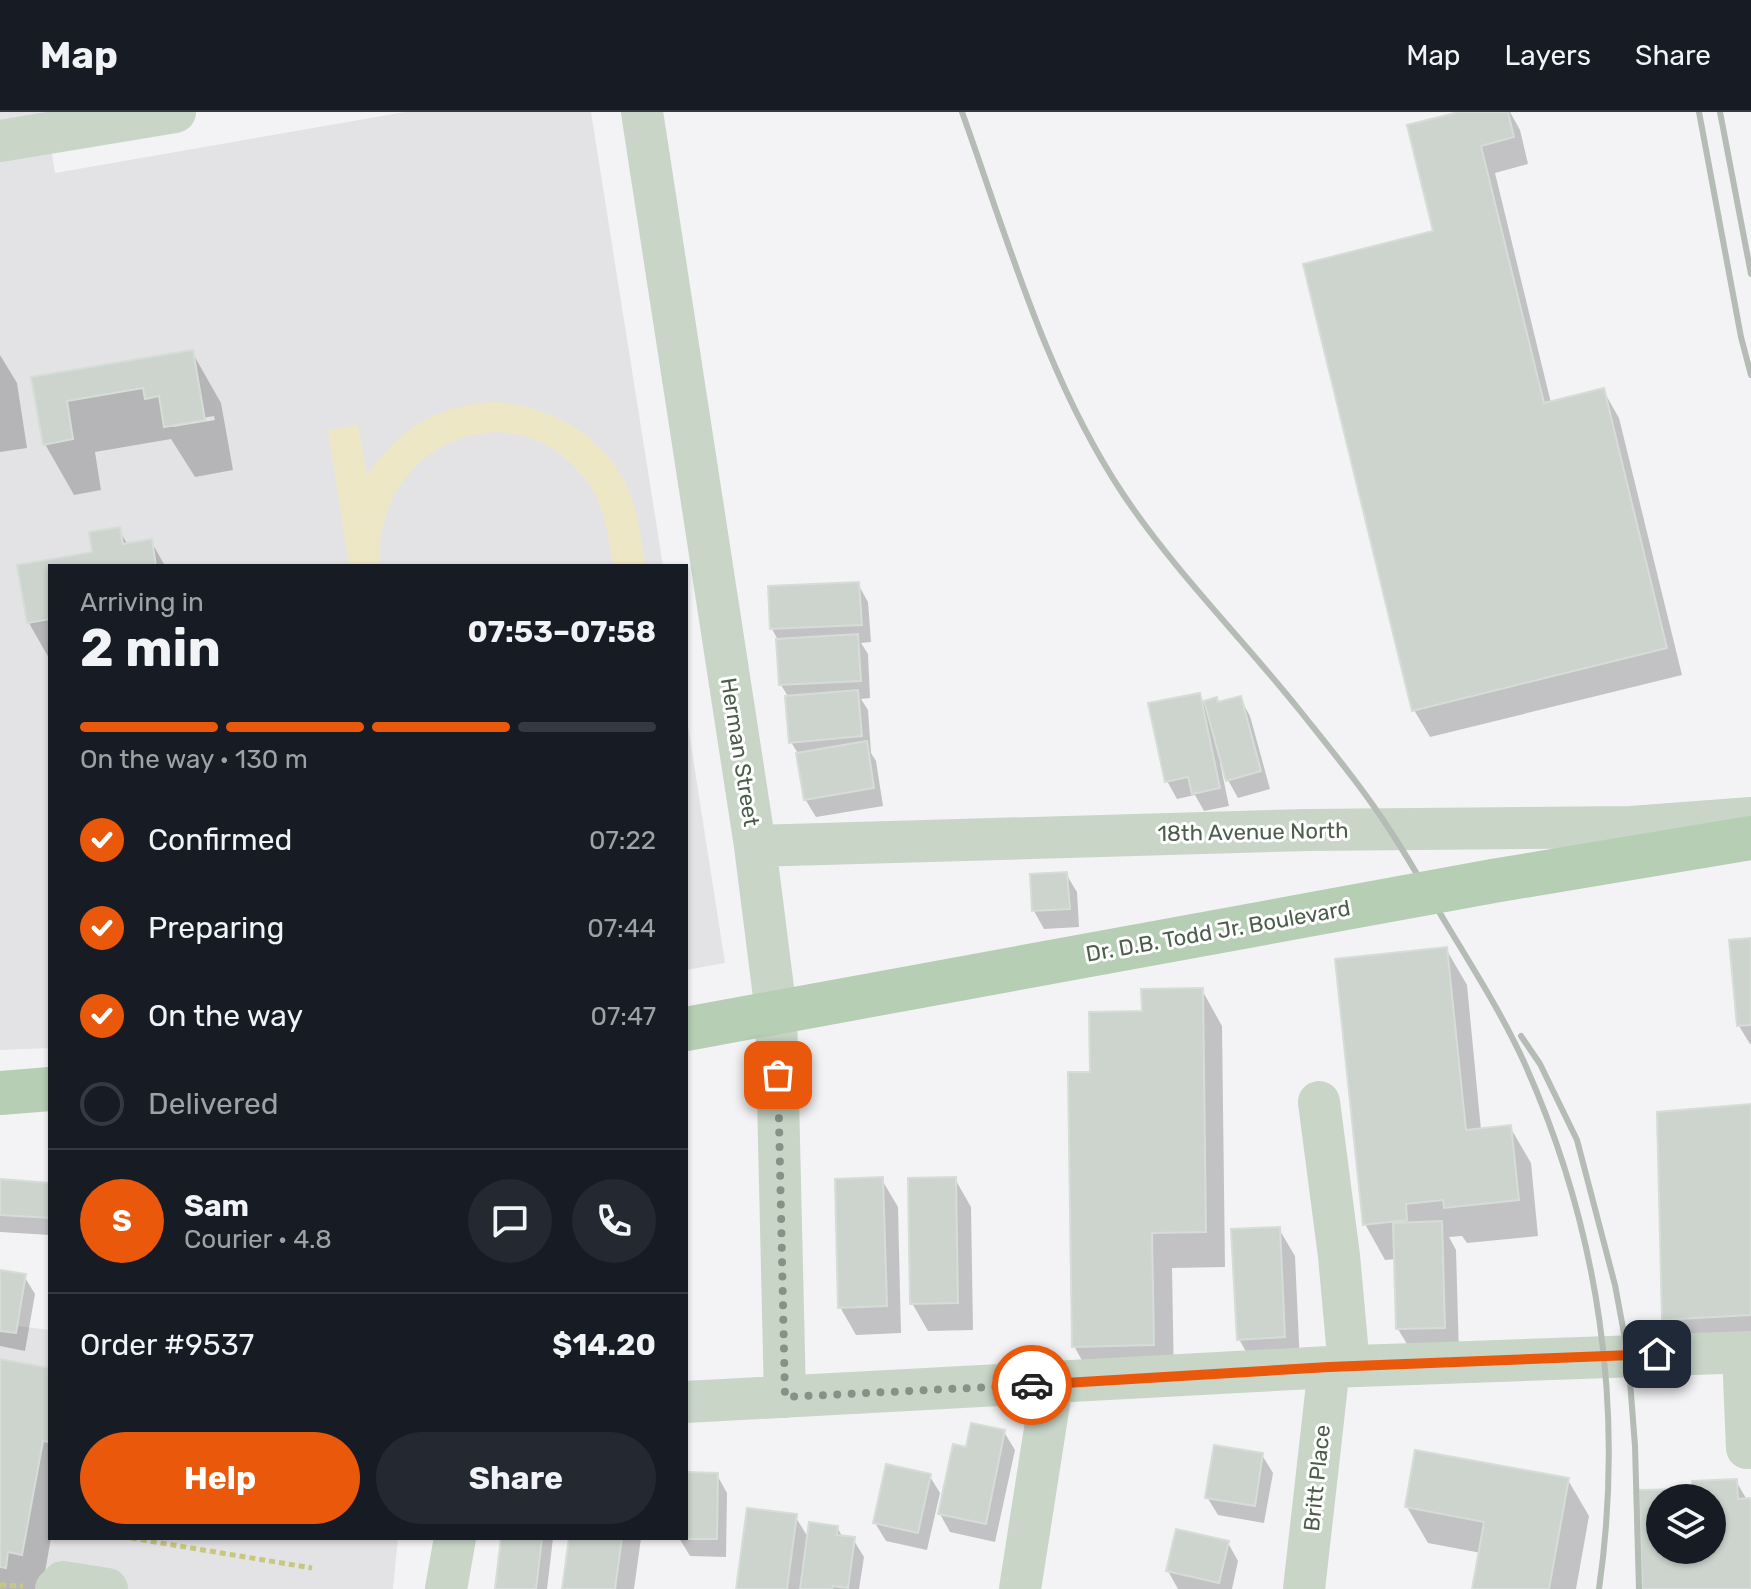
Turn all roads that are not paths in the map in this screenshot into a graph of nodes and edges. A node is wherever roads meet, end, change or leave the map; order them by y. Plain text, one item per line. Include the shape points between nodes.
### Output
1 (175, 112) edge
2 (642, 112) edge
3 (0, 141) edge
4 (1751, 818) edge
5 (1751, 838) edge
6 (755, 846) junction
7 (688, 1029) edge
8 (48, 1089) edge
9 (0, 1093) edge
10 (1319, 1102) dead end
11 (1747, 1352) edge
12 (1339, 1367) junction
13 (1052, 1384) junction
14 (785, 1397) junction
15 (688, 1402) edge
16 (1751, 1448) edge
17 (455, 1540) edge
18 (56, 1589) edge
19 (107, 1589) edge
20 (446, 1589) edge
21 (1020, 1589) edge
22 (1304, 1589) edge

1 - 3 street
2 - 6 street, Herman Street
4 - 6 street, 18th Avenue North via 1631,827 1307,830
5 - 7 main road, Dr. D.B. Todd Jr. Boulevard, bridge
6 - 14 street, Herman Street via 776,1012
8 - 9 main road
10 - 12 street, Britt Place via 1339,1256
11 - 12 street
11 - 16 street
12 - 13 street
12 - 22 street, Britt Place
13 - 14 street
13 - 21 street
14 - 15 street
17 - 20 street
18 - 19 street via 63,1582

